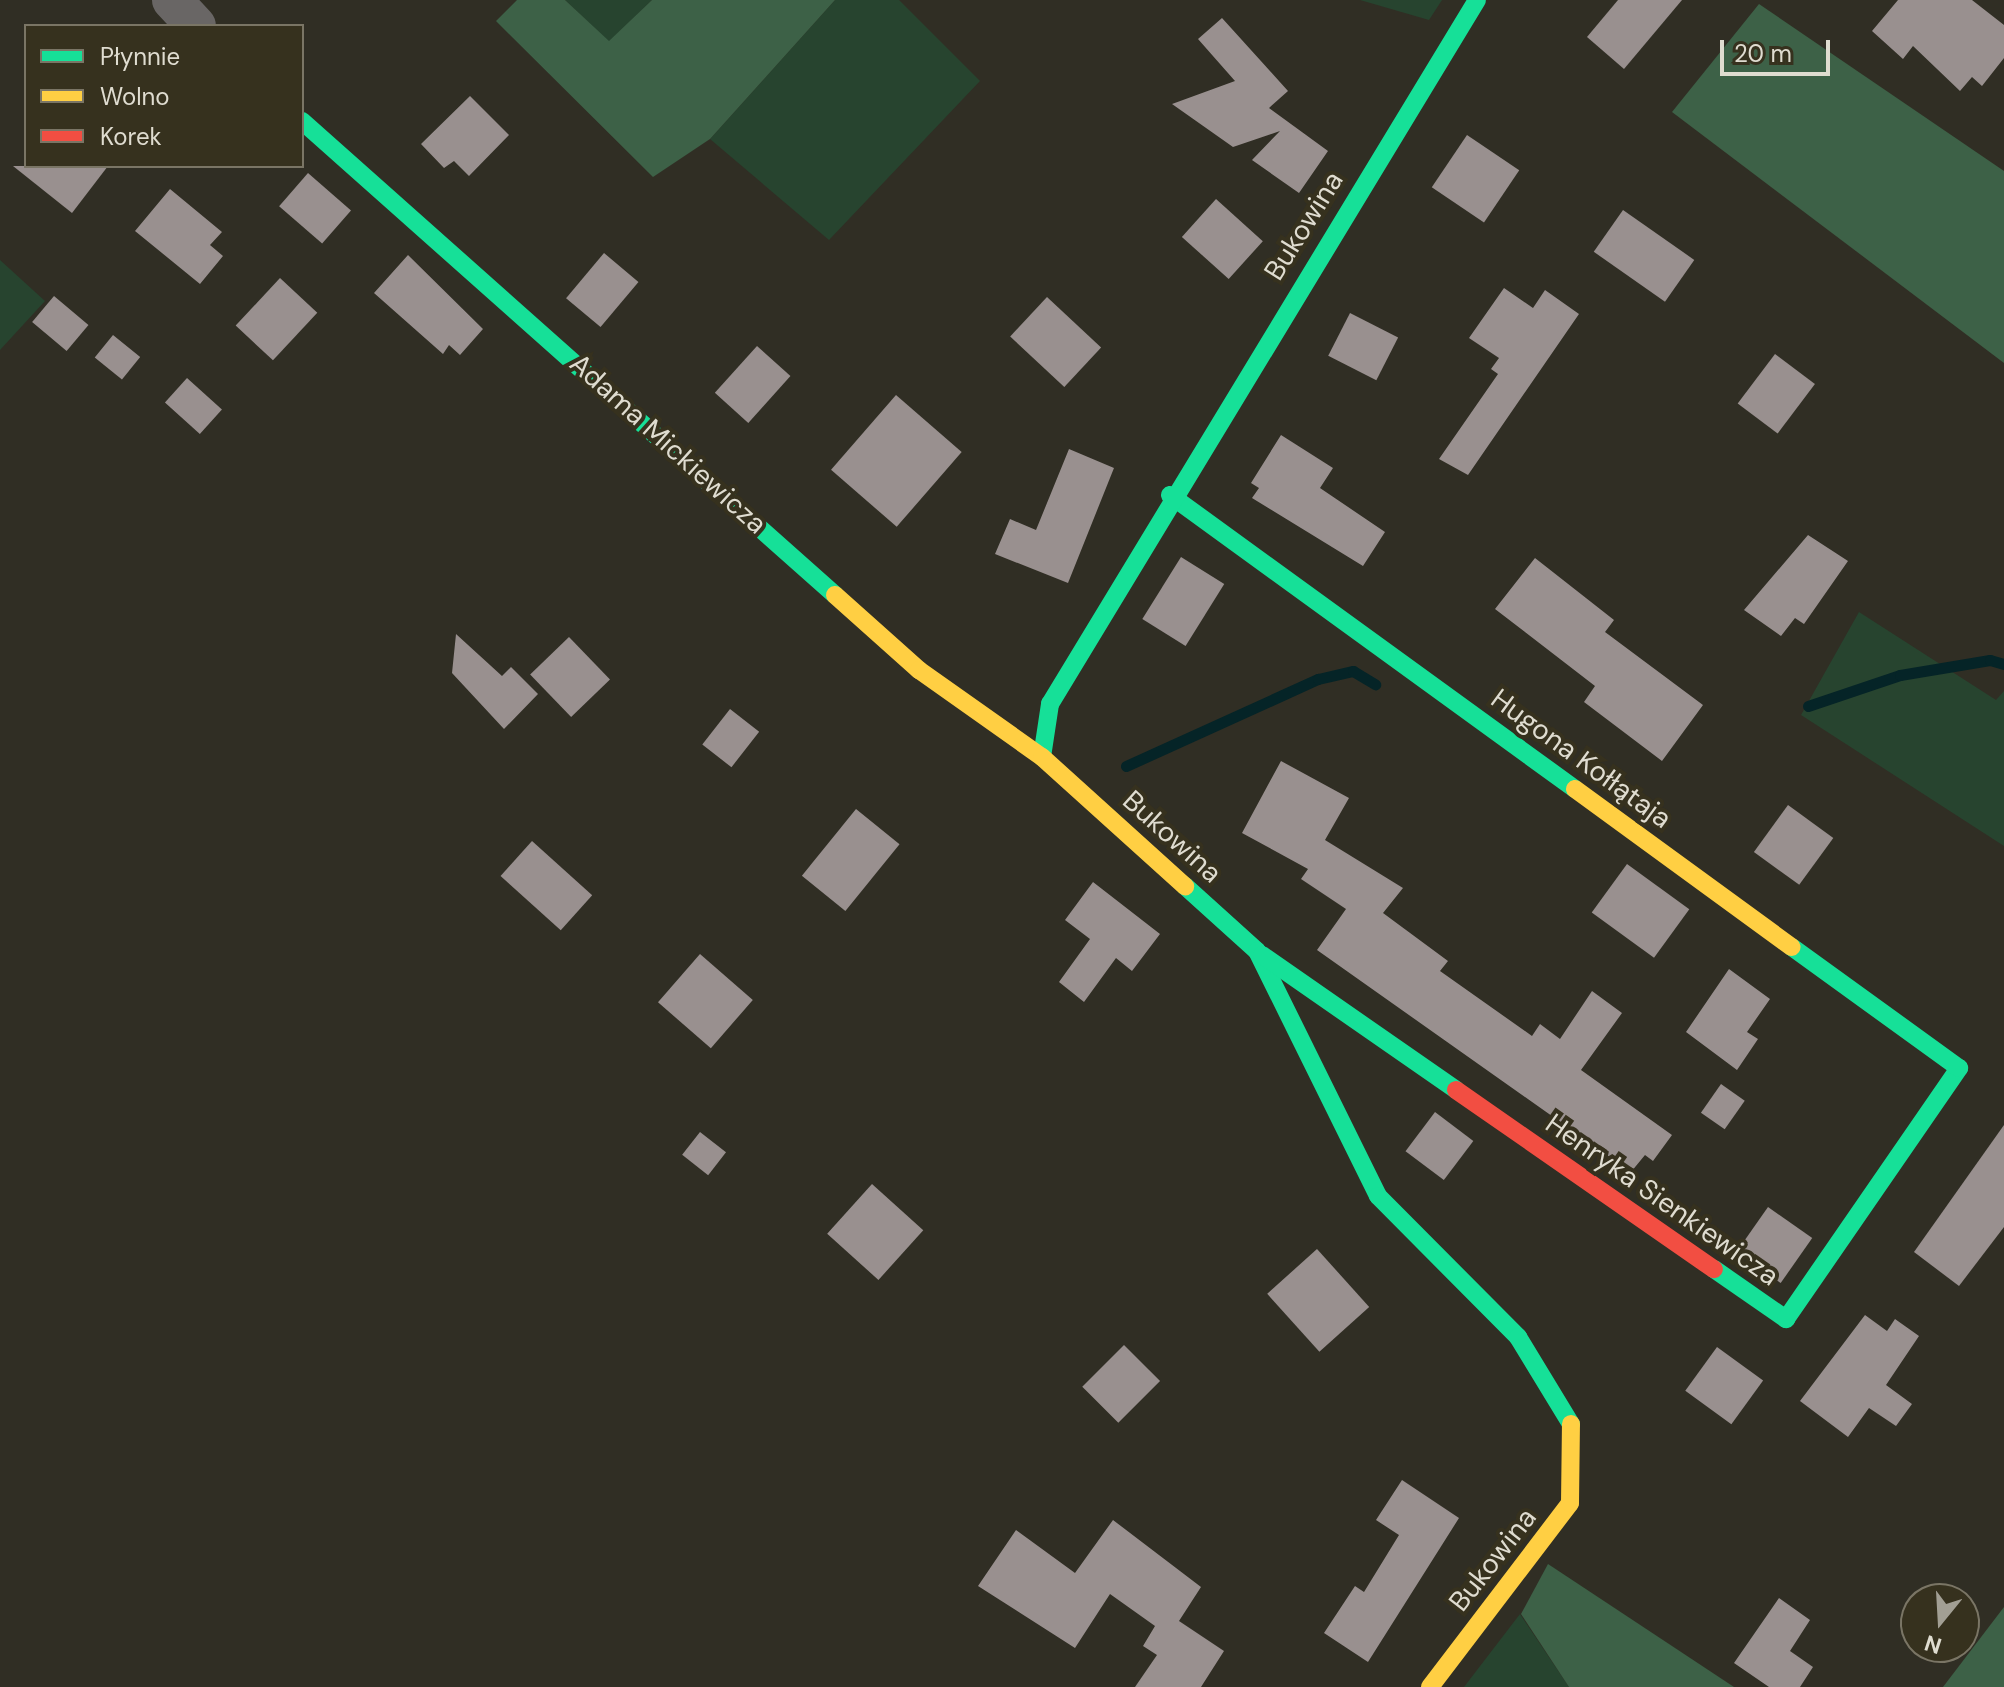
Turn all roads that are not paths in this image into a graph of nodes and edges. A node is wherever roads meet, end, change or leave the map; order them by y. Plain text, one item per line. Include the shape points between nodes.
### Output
1 (172, 0) edge
2 (1477, 0) edge
3 (194, 24) edge
4 (304, 123) edge
5 (1170, 495) junction
6 (1042, 757) junction
7 (1257, 951) junction
8 (1959, 1068) joint
9 (1430, 1687) edge

1 - 3 street
2 - 5 street, Bukowina
4 - 6 street, Adama Mickiewicza via 919,670
5 - 6 street, Bukowina via 1050,704
5 - 8 street, Hugona Kołłątaja
6 - 7 street, Bukowina
7 - 8 street, Henryka Sienkiewicza via 1786,1319
7 - 9 street, Bukowina via 1378,1196 1518,1337 1565,1403 1576,1440 1570,1503 1550,1538

